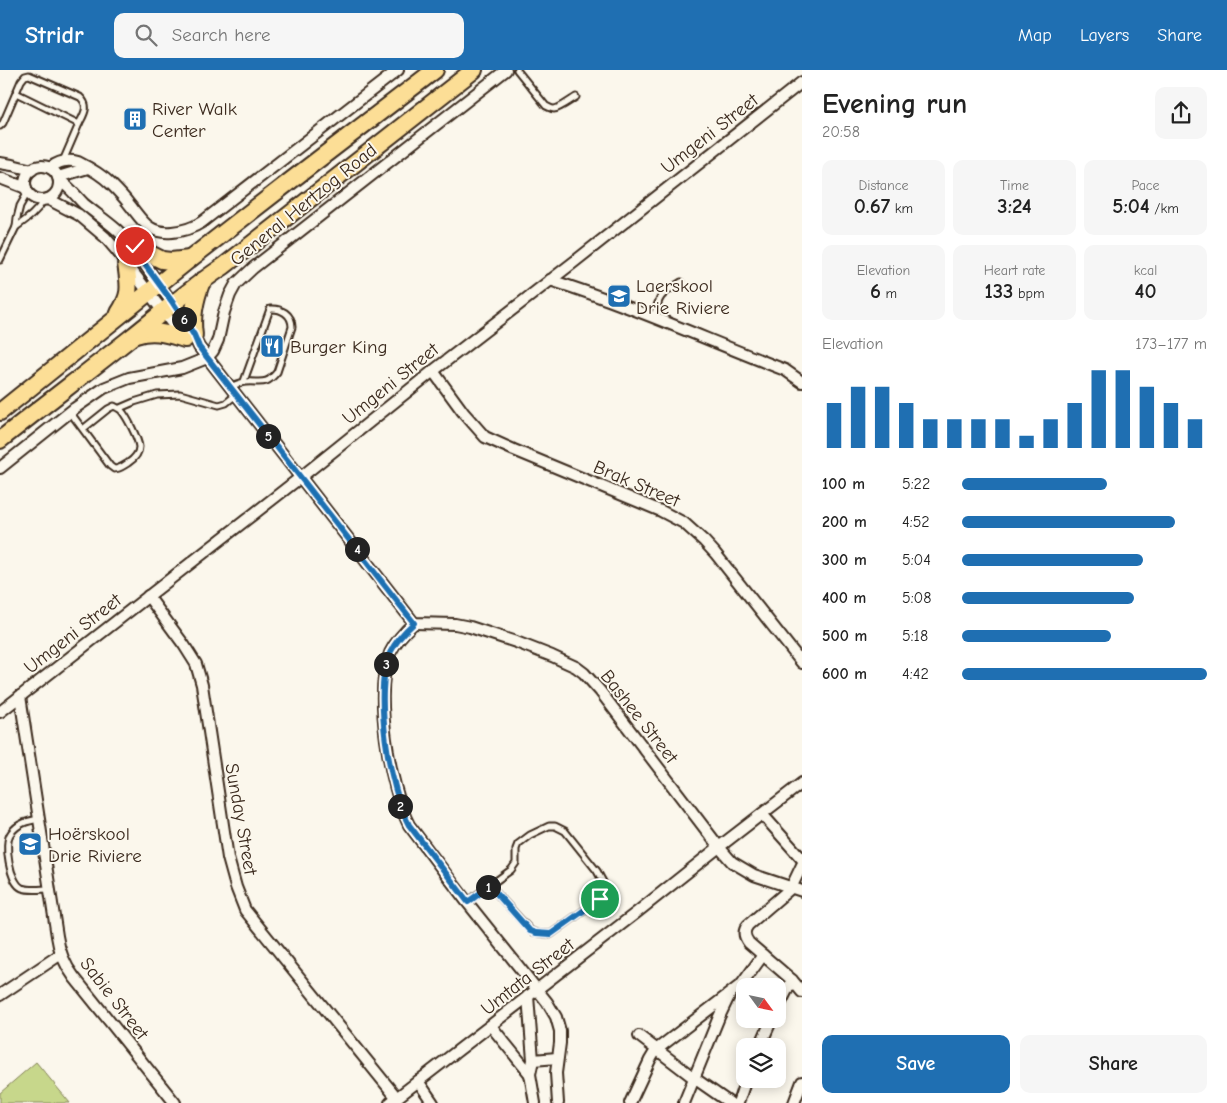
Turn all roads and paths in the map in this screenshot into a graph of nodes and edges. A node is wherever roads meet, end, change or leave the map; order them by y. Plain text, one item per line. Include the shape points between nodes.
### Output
1 (398, 70) edge
2 (435, 70) edge
3 (474, 70) edge
4 (506, 70) edge
5 (518, 70) edge
6 (802, 82) edge
7 (16, 93) junction
8 (576, 97) dead end
9 (79, 124) junction
10 (0, 126) edge
11 (62, 161) junction
12 (0, 163) edge
13 (50, 168) junction
14 (88, 168) junction
15 (32, 170) junction
16 (0, 178) edge
17 (58, 179) junction
18 (27, 190) junction
19 (46, 199) junction
20 (16, 227) junction
21 (130, 244) junction
22 (190, 259) junction
23 (0, 260) edge
24 (126, 263) junction
25 (550, 280) junction
26 (202, 281) junction
27 (681, 282) dead end
28 (154, 289) junction
29 (168, 307) junction
30 (654, 318) junction
31 (113, 321) junction
32 (132, 336) junction
33 (192, 340) junction
34 (207, 358) junction
35 (433, 371) junction
36 (244, 381) junction
37 (802, 382) edge
38 (233, 391) junction
39 (120, 408) junction
40 (0, 412) edge
41 (70, 412) junction
42 (83, 429) junction
43 (0, 440) edge
44 (0, 468) edge
45 (301, 477) junction
46 (148, 596) junction
47 (414, 623) junction
48 (802, 663) edge
49 (20, 696) junction
50 (0, 712) edge
51 (802, 782) edge
52 (762, 814) junction
53 (39, 819) junction
54 (718, 847) junction
55 (802, 859) edge
56 (802, 865) edge
57 (490, 886) junction
58 (791, 888) junction
59 (50, 889) junction
60 (802, 891) edge
61 (468, 902) junction
62 (61, 954) junction
63 (763, 955) junction
64 (792, 980) junction
65 (786, 992) edge
66 (802, 992) edge
67 (533, 993) junction
68 (730, 993) junction
69 (0, 995) edge
70 (491, 1026) junction
71 (639, 1036) dead end
72 (656, 1050) junction
73 (557, 1058) junction
74 (533, 1060) junction
75 (530, 1074) junction
76 (694, 1078) junction
77 (418, 1081) junction
78 (802, 1082) edge
79 (743, 1088) edge
80 (394, 1100) edge
81 (175, 1103) edge
82 (433, 1103) edge
83 (535, 1103) edge
84 (558, 1103) edge
85 (630, 1103) edge
86 (684, 1103) edge
87 (730, 1103) edge
88 (738, 1103) edge
89 (794, 1103) edge

1 - 14 street via 202,222 188,229 163,232 149,228 109,182
2 - 22 main road, General Hertzog Road
3 - 26 main road, General Hertzog Road
4 - 34 street, General Hertzog Road via 236,284 218,340
5 - 8 lane via 550,108 558,108
6 - 25 street, Umgeni Street
7 - 9 lane
7 - 9 lane via 21,81 29,75 80,97 85,104 85,112
7 - 10 lane
9 - 11 lane
11 - 13 street
11 - 14 street via 74,161
12 - 15 street
13 - 15 street via 42,166
13 - 17 street
14 - 17 street
15 - 18 street via 26,178
16 - 18 street
17 - 19 street via 57,191
17 - 21 street
18 - 19 street via 34,198
18 - 20 lane
19 - 20 lane via 38,210
19 - 24 street via 86,220
20 - 23 lane
21 - 22 main road via 162,260
21 - 28 street
22 - 28 main road, General Hertzog Road
24 - 28 street
24 - 31 main road via 128,295
25 - 30 street
25 - 35 street, Umgeni Street
26 - 29 main road, General Hertzog Road
26 - 33 main road via 194,306
27 - 30 lane via 659,298
28 - 29 street
28 - 31 main road, General Hertzog Road
29 - 32 main road, General Hertzog Road
29 - 33 street
30 - 37 street via 785,370
31 - 40 main road, General Hertzog Road
32 - 33 main road via 155,332
32 - 43 main road, General Hertzog Road
33 - 34 street
34 - 38 street
34 - 41 street via 182,368 113,384
35 - 45 street, Umgeni Street
35 - 48 street, Brak Street via 468,419 485,436 661,510 693,530
36 - 36 lane via 259,383 269,380 277,372 292,327 287,314 270,309
36 - 38 lane
38 - 39 lane via 226,402 219,405 180,394 157,395
38 - 45 street
39 - 42 lane via 108,409
39 - 42 lane via 139,447 133,459 118,469 110,466
41 - 42 lane
41 - 44 street
45 - 46 street, Umgeni Street
45 - 47 street
46 - 49 street, Umgeni Street
46 - 80 street, Sunday Street via 196,664 202,685 228,858 245,910
47 - 54 street, Bashee Street via 470,627 576,667 600,690
47 - 61 street via 393,647 384,674 384,727 394,784 409,825
49 - 50 street, Umgeni Street
49 - 53 street, Sabie Street
51 - 52 street, Umtata Street
52 - 54 street, Umtata Street
52 - 55 street
53 - 59 street, Sabie Street
53 - 59 lane via 24,822 11,833 8,837 8,860 19,886
54 - 58 street, Bashee Street via 743,870
54 - 67 street, Umtata Street
56 - 58 street
57 - 57 lane via 530,931 542,934 551,934 592,905 600,899 603,890 597,871 565,831 555,826 530,835 518,844 516,863
57 - 61 lane
58 - 60 street, Bashee Street
58 - 63 street via 745,931 745,938
59 - 62 street, Sabie Street
61 - 67 street
62 - 69 street
62 - 81 street, Sabie Street via 68,970
63 - 64 street
63 - 68 street via 742,984
64 - 65 street
64 - 66 street
67 - 70 street, Umtata Street
67 - 73 street via 548,1002 556,1016 560,1043
67 - 74 street
68 - 72 street
68 - 76 street
70 - 75 street
70 - 77 street, Umtata Street
71 - 72 street
72 - 76 street
72 - 85 street
73 - 74 street
73 - 84 street
74 - 75 street
75 - 83 street
76 - 86 street
76 - 87 street
77 - 80 street, Umtata Street
77 - 82 street
78 - 89 street
79 - 88 street

